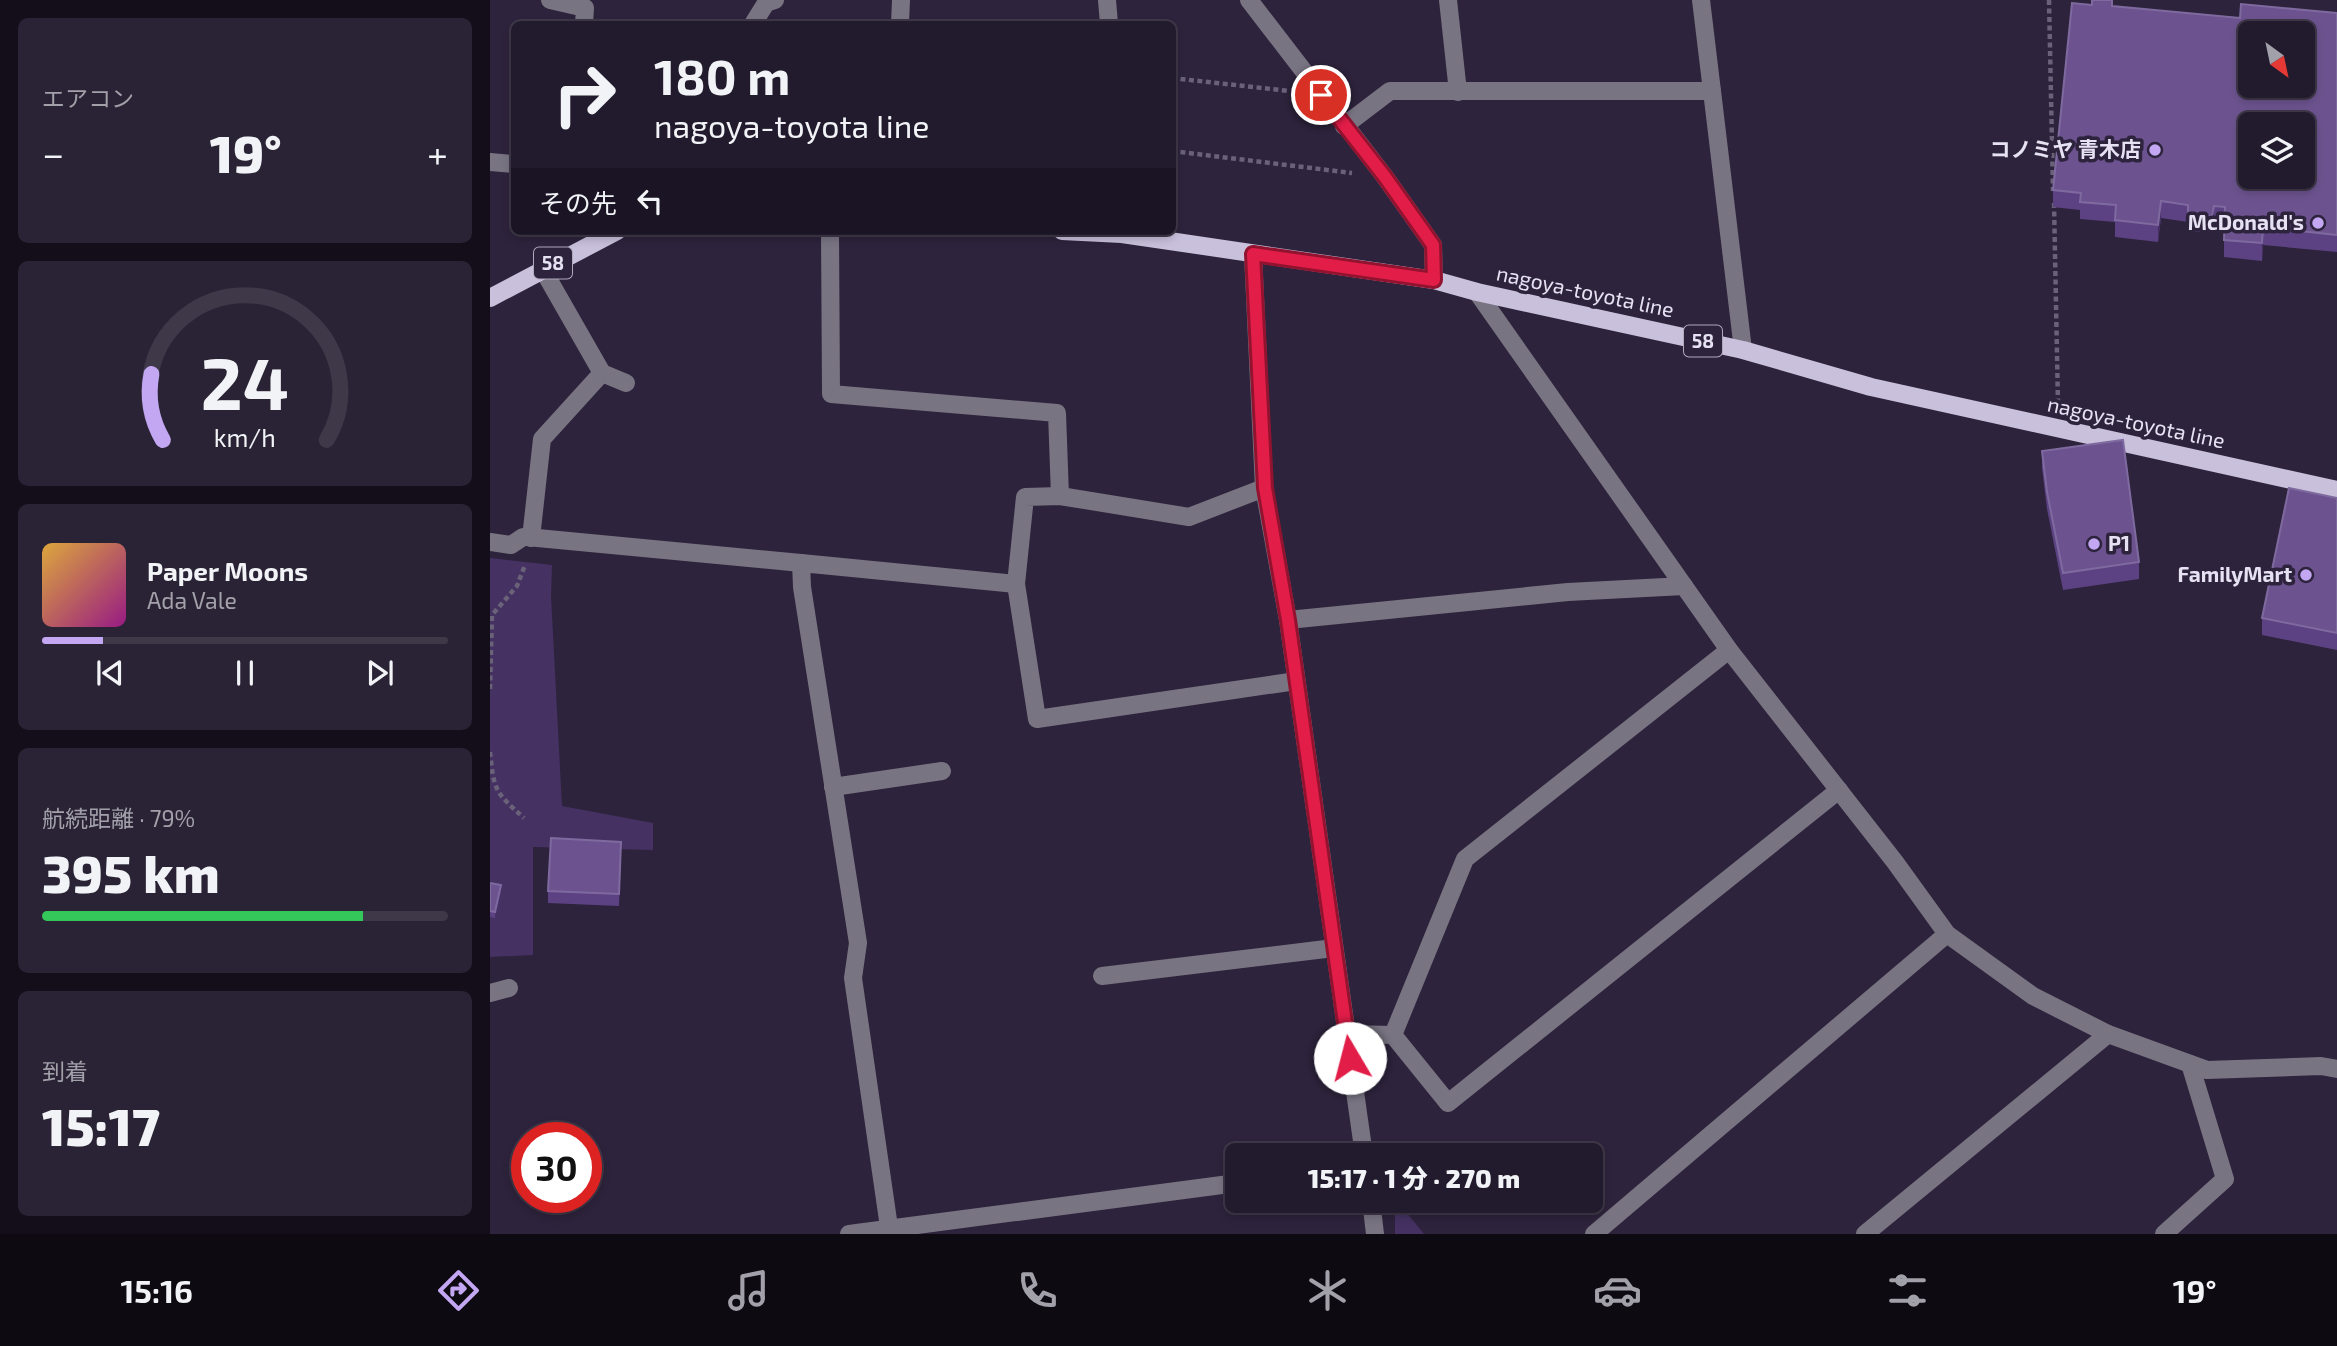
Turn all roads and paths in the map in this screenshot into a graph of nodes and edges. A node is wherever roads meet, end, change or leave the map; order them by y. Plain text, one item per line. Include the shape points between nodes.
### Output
1 (550, 0) edge
2 (901, 0) edge
3 (1107, 0) edge
4 (1249, 0) edge
5 (1448, 0) edge
6 (1702, 0) edge
7 (2049, 0) edge
8 (769, 1) edge
9 (584, 21) edge
10 (755, 21) edge
11 (900, 21) edge
12 (1109, 21) edge
13 (1176, 78) edge
14 (1712, 91) junction
15 (1458, 92) junction
16 (1321, 95) junction
17 (1344, 126) junction
18 (1176, 151) edge
19 (490, 162) edge
20 (511, 164) edge
21 (1385, 177) junction
22 (609, 235) edge
23 (830, 235) edge
24 (1134, 235) edge
25 (1253, 254) junction
26 (542, 268) junction
27 (1434, 280) junction
28 (1477, 292) junction
29 (490, 298) edge
30 (1743, 350) junction
31 (602, 373) junction
32 (626, 383) dead end
33 (2058, 430) junction
34 (1265, 488) junction
35 (2337, 490) edge
36 (1060, 496) junction
37 (529, 538) junction
38 (490, 542) edge
39 (802, 562) junction
40 (1016, 584) junction
41 (1684, 586) junction
42 (1288, 620) junction
43 (1729, 650) junction
44 (1296, 681) junction
45 (490, 689) edge
46 (490, 752) edge
47 (942, 771) dead end
48 (833, 787) junction
49 (1839, 790) junction
50 (524, 818) dead end
51 (1947, 934) junction
52 (1334, 947) junction
53 (1102, 976) dead end
54 (509, 988) dead end
55 (490, 993) edge
56 (1347, 1034) junction
57 (2108, 1034) junction
58 (1393, 1035) junction
59 (2190, 1064) junction
60 (2337, 1069) edge
61 (1362, 1143) edge
62 (1225, 1185) edge
63 (1373, 1213) edge
64 (889, 1231) edge
65 (849, 1234) edge
66 (1375, 1234) edge
67 (1594, 1234) edge
68 (1864, 1234) edge
69 (2164, 1234) edge

1 - 9 street via 585,8
2 - 11 street
3 - 12 street
4 - 16 street
5 - 15 street
6 - 14 street
7 - 33 path
8 - 10 street
13 - 16 path
14 - 15 street
14 - 30 street
15 - 17 street via 1390,90
16 - 17 street
17 - 21 street
18 - 21 path
19 - 20 street
21 - 27 street via 1433,245
22 - 26 main road, 58
23 - 36 street via 831,394 1057,413
24 - 25 main road, nagoya-toyota line / 58
25 - 27 main road, nagoya-toyota line / 58
25 - 34 street
26 - 29 main road, 58
26 - 31 street
27 - 28 main road, nagoya-toyota line / 58
28 - 30 main road, nagoya-toyota line / 58
28 - 41 street
30 - 33 main road, nagoya-toyota line / 58 via 1871,387
31 - 32 street
31 - 37 street via 542,439
33 - 35 main road, nagoya-toyota line / 58
34 - 36 street via 1189,517
34 - 42 street
36 - 40 street via 1025,497
37 - 38 street via 512,545
37 - 39 street
37 - 45 path via 517,586 492,615
39 - 40 street
39 - 48 street
40 - 44 street via 1037,719
41 - 42 street via 1568,592
41 - 43 street
42 - 44 street
43 - 49 street
43 - 58 street via 1465,859
44 - 52 street
46 - 50 path via 493,785
47 - 48 street
48 - 64 street via 858,943 853,978
49 - 51 street
49 - 58 street via 1448,1103
51 - 57 street via 2033,996
51 - 67 street
52 - 53 street
52 - 56 street
54 - 55 street
56 - 58 street
56 - 61 street
57 - 59 street
57 - 68 street
59 - 60 street via 2207,1070
59 - 69 street via 2225,1179
62 - 64 street
63 - 66 street
64 - 65 street

